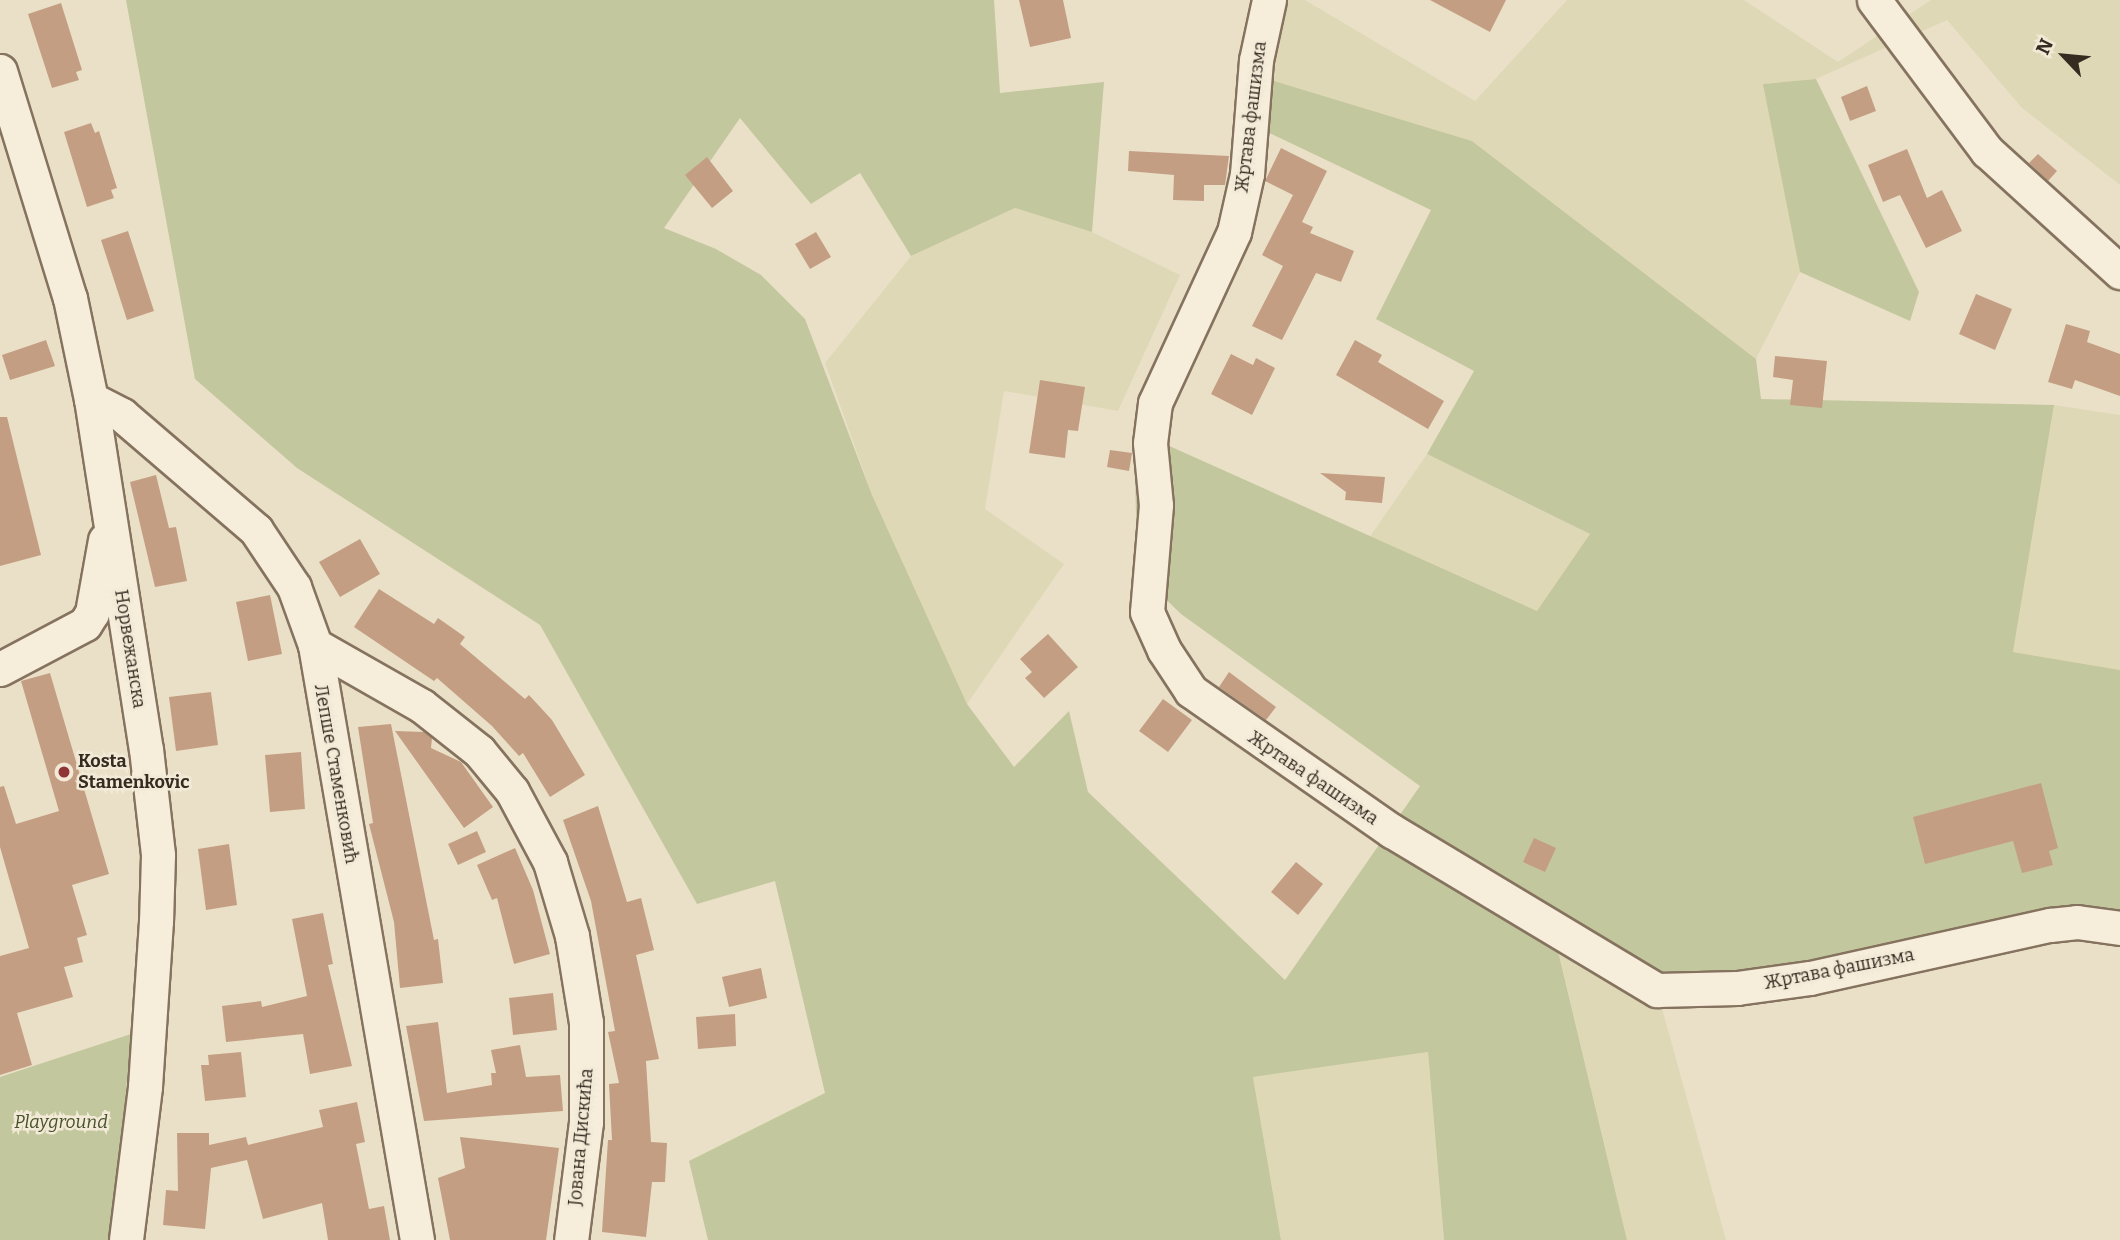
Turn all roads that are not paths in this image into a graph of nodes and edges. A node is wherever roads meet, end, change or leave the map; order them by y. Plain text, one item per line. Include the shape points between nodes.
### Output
1 (1269, 0) edge
2 (1874, 0) edge
3 (0, 71) edge
4 (2120, 272) edge
5 (91, 398) junction
6 (110, 523) junction
7 (315, 645) junction
8 (0, 669) edge
9 (2120, 928) edge
10 (127, 1240) edge
11 (417, 1240) edge
12 (571, 1240) edge

1 - 9 street, Жртава фашизма via 1256,60 1247,174 1234,232 1153,416 1150,443 1156,505 1147,612 1164,650 1191,691 1392,831 1657,990 1737,988 1811,978 2050,925 2077,922
2 - 4 street via 1987,151
3 - 5 street, Норвежанска via 70,298
5 - 6 street, Норвежанска
5 - 7 street, Лепше Стаменковић via 122,415 256,530 294,587
6 - 8 street via 92,613 85,624
6 - 10 street, Норвежанска via 158,855 145,1087
7 - 11 street, Лепше Стаменковић
7 - 12 street, Јована Дискића via 422,706 479,751 512,791 550,862 572,936 586,1022 586,1122

